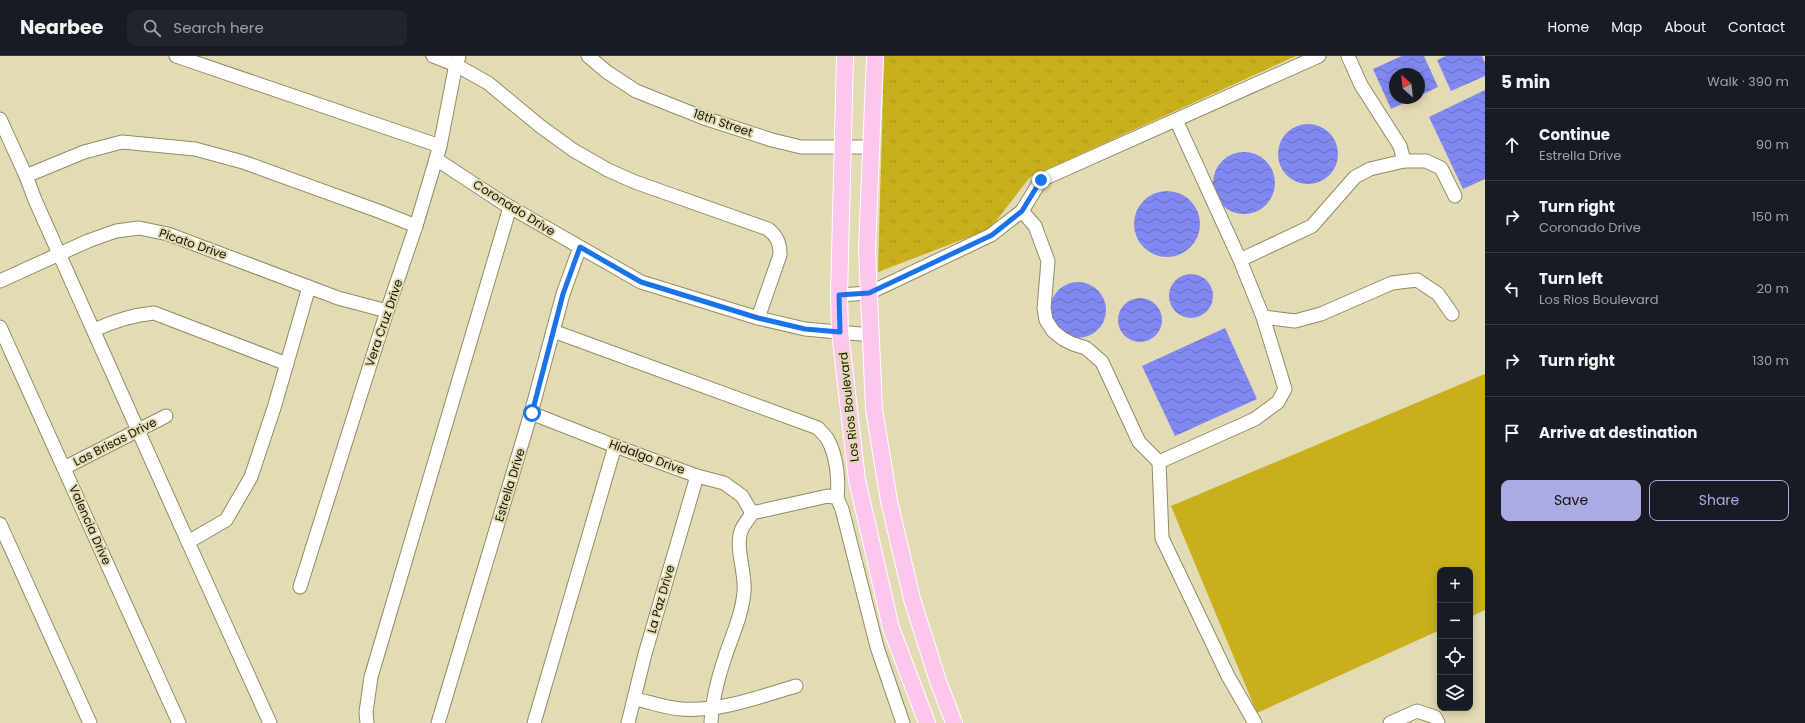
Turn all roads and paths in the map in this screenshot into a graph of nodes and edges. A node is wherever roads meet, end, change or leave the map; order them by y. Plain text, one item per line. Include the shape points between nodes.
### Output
1 (176, 56) edge
2 (433, 56) edge
3 (588, 56) edge
4 (845, 56) edge
5 (875, 56) edge
6 (1318, 56) edge
7 (1348, 56) edge
8 (458, 61) edge
9 (0, 119) edge
10 (1176, 120) junction
11 (440, 146) junction
12 (844, 146) junction
13 (872, 147) junction
14 (1404, 161) junction
15 (26, 176) junction
16 (1455, 196) dead end
17 (510, 207) junction
18 (1022, 211) junction
19 (416, 226) junction
20 (580, 247) junction
21 (60, 254) junction
22 (1240, 260) junction
23 (0, 281) edge
24 (309, 287) junction
25 (869, 293) junction
26 (839, 295) junction
27 (387, 311) junction
28 (1452, 314) dead end
29 (1263, 317) junction
30 (758, 318) junction
31 (0, 327) edge
32 (94, 330) junction
33 (553, 331) junction
34 (840, 332) junction
35 (871, 335) junction
36 (287, 364) junction
37 (532, 413) junction
38 (166, 416) dead end
39 (138, 430) junction
40 (615, 446) junction
41 (1159, 462) junction
42 (64, 468) junction
43 (697, 476) junction
44 (837, 498) junction
45 (752, 513) junction
46 (0, 524) edge
47 (188, 542) junction
48 (4, 545) edge
49 (300, 587) dead end
50 (796, 686) dead end
51 (635, 698) junction
52 (712, 708) junction
53 (90, 723) edge
54 (179, 723) edge
55 (270, 723) edge
56 (367, 723) edge
57 (438, 723) edge
58 (534, 723) edge
59 (628, 723) edge
60 (711, 723) edge
61 (903, 723) edge
62 (926, 723) edge
63 (954, 723) edge
64 (1255, 723) edge
65 (1390, 723) edge
66 (1438, 723) edge

1 - 11 street
2 - 8 street
3 - 12 street, 18th Street via 636,91 704,118 801,147
4 - 12 main road, Los Rios Boulevard
5 - 13 main road, Los Rios Boulevard
6 - 10 street
7 - 14 street via 1361,85 1400,146
8 - 11 street, Vera Cruz Drive
8 - 30 street via 573,150 608,170 635,182 764,227 775,234 780,244 780,255
9 - 15 street
10 - 18 street via 1041,180
10 - 22 street
11 - 17 street, Coronado Drive via 436,159
11 - 19 street, Vera Cruz Drive
12 - 13 street, 18th Street
12 - 26 main road, Los Rios Boulevard
13 - 25 main road, Los Rios Boulevard via 867,249
14 - 16 street via 1426,161 1441,168
14 - 22 street via 1370,169 1355,177 1312,226
15 - 19 street via 84,152 122,142 195,149 243,162
15 - 21 street
17 - 20 street, Coronado Drive
17 - 56 street via 371,677
18 - 25 street via 992,235
18 - 41 street via 1035,226 1048,261 1044,308 1046,320 1062,339 1086,348 1102,362 1139,442
19 - 27 street, Vera Cruz Drive
20 - 30 street, Coronado Drive via 641,282
20 - 33 street, Estrella Drive
21 - 23 street, Picato Drive
21 - 24 street, Picato Drive via 116,231 138,228 168,234
21 - 32 street
22 - 29 street
24 - 27 street, Picato Drive
24 - 36 street
25 - 26 street
25 - 35 main road, Los Rios Boulevard
26 - 34 main road, Los Rios Boulevard
27 - 49 street, Vera Cruz Drive
28 - 29 street via 1438,294 1417,280 1392,283 1321,314 1295,321
29 - 41 street via 1285,389 1278,402 1255,419
30 - 34 street, Coronado Drive via 805,329
31 - 42 street, Valencia Drive
32 - 36 street via 134,315 154,313
32 - 39 street
33 - 37 street, Estrella Drive
33 - 44 street via 818,428 828,439 834,456 839,485
34 - 35 street, Coronado Drive
34 - 62 main road, Los Rios Boulevard via 857,480 891,628
35 - 63 main road, Los Rios Boulevard via 874,409 889,501 912,599 938,682
36 - 47 street via 251,476 226,520
37 - 40 street, Hidalgo Drive
37 - 57 street, Estrella Drive
38 - 39 street, Las Brisas Drive
39 - 42 street, Las Brisas Drive
39 - 47 street
40 - 43 street, Hidalgo Drive
40 - 58 street
41 - 64 street via 1162,538 1228,676
42 - 54 street, Valencia Drive
43 - 45 street, Hidalgo Drive via 724,483 742,496
43 - 51 street, La Paz Drive via 645,654
44 - 45 street via 828,496
44 - 61 street via 877,647
45 - 52 street via 741,531 738,545 742,560 744,591 738,621
46 - 48 street
47 - 55 street
48 - 53 street
50 - 52 street via 729,706
51 - 52 street via 679,709
51 - 59 street, La Paz Drive
52 - 60 street
65 - 66 street via 1417,711 1435,717

